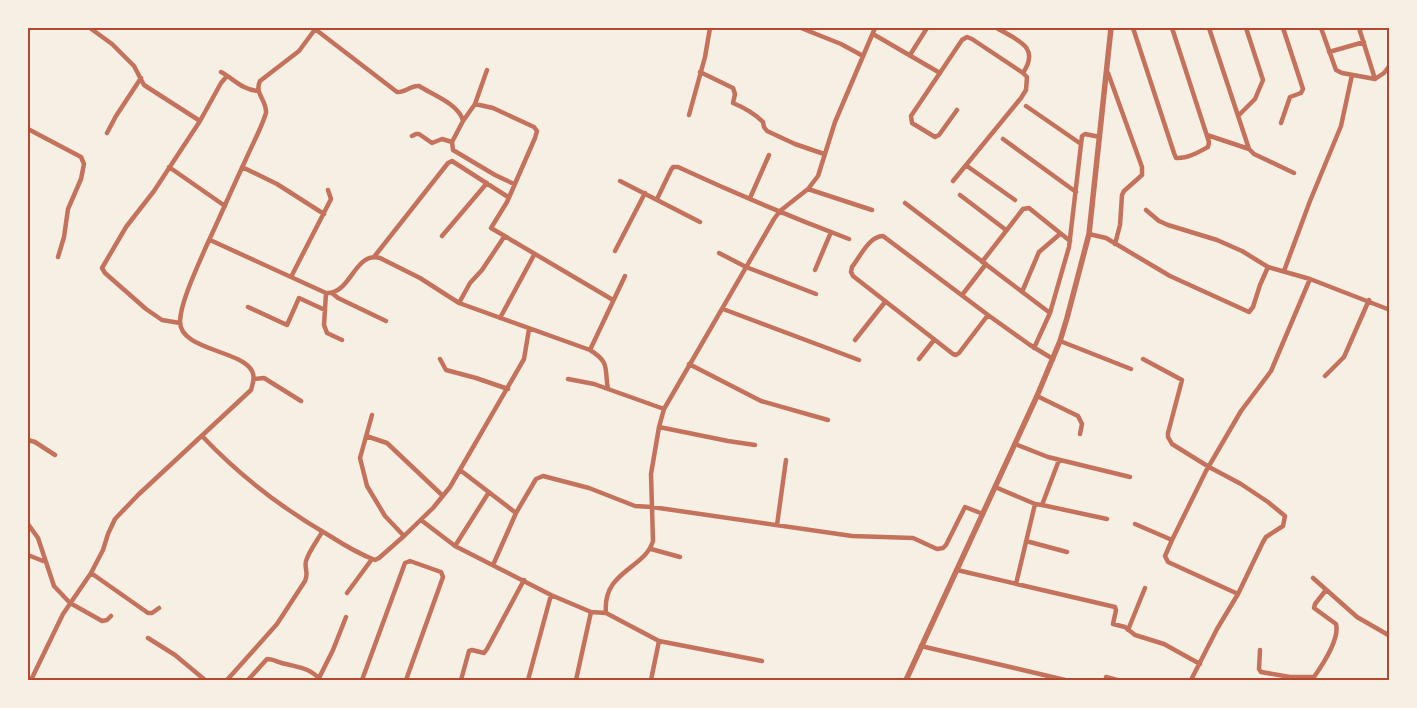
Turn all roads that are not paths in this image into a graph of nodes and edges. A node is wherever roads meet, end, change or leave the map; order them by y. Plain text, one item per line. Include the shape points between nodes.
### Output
1 (90, 28) edge
2 (315, 28) edge
3 (710, 28) edge
4 (802, 28) edge
5 (875, 28) edge
6 (928, 28) edge
7 (997, 28) edge
8 (1112, 28) edge
9 (1133, 28) edge
10 (1172, 28) edge
11 (1209, 28) edge
12 (1246, 28) edge
13 (1283, 28) edge
14 (1321, 28) edge
15 (1359, 28) edge
16 (873, 34) junction
17 (1364, 42) junction
18 (1329, 52) junction
19 (910, 55) junction
20 (863, 56) junction
21 (1390, 64) edge
22 (487, 70) dead end
23 (221, 72) dead end
24 (700, 72) junction
25 (940, 73) junction
26 (1023, 73) junction
27 (1108, 73) junction
28 (1352, 75) junction
29 (227, 76) junction
30 (140, 78) junction
31 (1375, 79) junction
32 (258, 91) junction
33 (475, 104) junction
34 (1026, 106) dead end
35 (957, 110) dead end
36 (689, 115) dead end
37 (1238, 116) junction
38 (200, 121) junction
39 (463, 121) junction
40 (1281, 123) dead end
41 (28, 129) edge
42 (107, 133) dead end
43 (1207, 135) junction
44 (412, 136) dead end
45 (1098, 136) junction
46 (1003, 139) dead end
47 (452, 142) junction
48 (1081, 144) junction
49 (1249, 149) junction
50 (824, 154) junction
51 (769, 155) dead end
52 (967, 166) junction
53 (169, 167) junction
54 (242, 167) junction
55 (1294, 173) dead end
56 (620, 181) dead end
57 (953, 181) dead end
58 (487, 183) junction
59 (514, 184) junction
60 (808, 189) junction
61 (328, 190) dead end
62 (1076, 192) junction
63 (645, 193) junction
64 (960, 195) dead end
65 (508, 197) junction
66 (750, 198) junction
67 (656, 199) junction
68 (1015, 200) dead end
69 (904, 203) dead end
70 (225, 206) junction
71 (872, 210) dead end
72 (1146, 210) dead end
73 (780, 212) junction
74 (324, 214) junction
75 (700, 222) dead end
76 (1006, 230) junction
77 (831, 232) junction
78 (1060, 234) junction
79 (1089, 234) junction
80 (442, 236) dead end
81 (504, 237) junction
82 (849, 239) dead end
83 (210, 240) junction
84 (1070, 241) junction
85 (1115, 244) junction
86 (616, 252) dead end
87 (719, 253) dead end
88 (534, 254) junction
89 (374, 256) junction
90 (58, 257) dead end
91 (984, 263) junction
92 (746, 267) junction
93 (1268, 267) junction
94 (815, 270) dead end
95 (1284, 271) junction
96 (625, 276) dead end
97 (291, 277) junction
98 (1310, 279) junction
99 (1022, 292) junction
100 (326, 293) junction
101 (332, 293) junction
102 (816, 294) dead end
103 (962, 296) junction
104 (613, 300) junction
105 (1369, 300) junction
106 (885, 302) junction
107 (459, 303) junction
108 (248, 307) dead end
109 (722, 308) junction
110 (325, 310) junction
111 (1390, 310) edge
112 (1050, 313) junction
113 (988, 315) junction
114 (500, 318) junction
115 (386, 321) dead end
116 (180, 323) junction
117 (529, 329) junction
118 (342, 340) dead end
119 (855, 340) dead end
120 (934, 340) junction
121 (1060, 341) junction
122 (1034, 348) junction
123 (590, 350) junction
124 (1051, 358) junction
125 (440, 359) dead end
126 (919, 359) dead end
127 (858, 360) dead end
128 (1143, 360) dead end
129 (689, 364) junction
130 (1131, 369) dead end
131 (1325, 376) dead end
132 (254, 379) junction
133 (568, 379) dead end
134 (508, 389) junction
135 (608, 389) junction
136 (1037, 396) junction
137 (301, 401) dead end
138 (664, 409) junction
139 (372, 415) dead end
140 (828, 420) dead end
141 (659, 427) junction
142 (1080, 434) dead end
143 (202, 436) junction
144 (366, 436) junction
145 (28, 440) edge
146 (1014, 444) junction
147 (756, 445) dead end
148 (55, 455) dead end
149 (786, 460) dead end
150 (1059, 460) junction
151 (1208, 467) junction
152 (460, 470) junction
153 (1130, 477) dead end
154 (995, 487) junction
155 (489, 492) junction
156 (443, 496) junction
157 (1035, 504) junction
158 (1042, 505) junction
159 (652, 507) junction
160 (516, 513) junction
161 (982, 514) junction
162 (1107, 519) dead end
163 (421, 520) junction
164 (28, 524) edge
165 (1135, 524) dead end
166 (777, 525) junction
167 (322, 532) junction
168 (404, 536) junction
169 (1172, 540) junction
170 (1026, 541) junction
171 (455, 546) junction
172 (650, 549) junction
173 (1067, 552) dead end
174 (28, 555) edge
175 (680, 557) dead end
176 (372, 559) junction
177 (42, 560) dead end
178 (493, 565) junction
179 (957, 570) junction
180 (91, 574) junction
181 (1313, 578) dead end
182 (524, 580) junction
183 (1016, 584) junction
184 (1145, 588) dead end
185 (1326, 590) junction
186 (347, 593) dead end
187 (1238, 594) junction
188 (550, 595) junction
189 (70, 603) junction
190 (159, 608) dead end
191 (591, 612) junction
192 (606, 613) junction
193 (111, 616) dead end
194 (346, 617) dead end
195 (1128, 630) junction
196 (1390, 636) edge
197 (148, 638) dead end
198 (659, 641) junction
199 (921, 646) junction
200 (1260, 650) dead end
201 (762, 661) dead end
202 (1200, 664) junction
203 (1106, 677) dead end
204 (320, 679) edge
205 (31, 680) edge
206 (205, 680) edge
207 (227, 680) edge
208 (248, 680) edge
209 (362, 680) edge
210 (406, 680) edge
211 (461, 680) edge
212 (528, 680) edge
213 (576, 680) edge
214 (651, 680) edge
215 (906, 680) edge
216 (1065, 680) edge
217 (1117, 680) edge
218 (1191, 680) edge

1 - 30 street via 112,44 134,66
2 - 32 street via 299,51 260,81
2 - 39 street via 397,92 419,86 454,108
3 - 24 street
4 - 20 street
5 - 16 street
6 - 19 street
7 - 26 street via 1029,50 1029,60
8 - 27 street
9 - 43 street via 1175,157 1186,157 1208,146
10 - 43 street
11 - 37 street
12 - 37 street via 1262,80 1255,99
13 - 40 street via 1302,89 1301,93 1290,97
14 - 18 street
15 - 17 street
16 - 19 street
16 - 20 street
17 - 18 street
17 - 31 street
18 - 28 street via 1336,70
19 - 25 street
20 - 50 street
21 - 31 street
22 - 33 street
23 - 29 street
24 - 36 street
24 - 50 street via 734,88 733,103 760,118 770,132
25 - 26 street via 967,37
25 - 35 street via 911,116 912,123 935,137
26 - 52 street via 1027,83 1021,98
27 - 45 street
27 - 85 street via 1142,167 1142,175 1122,194
28 - 31 street
28 - 95 street via 1341,126
29 - 32 street via 242,88
29 - 38 street
30 - 38 street via 144,85
30 - 42 street
32 - 54 street via 267,107 266,113
33 - 39 street
33 - 59 street via 493,108 534,127 536,131
34 - 48 street
37 - 49 street
38 - 53 street
39 - 47 street
41 - 90 street via 81,157 84,164 68,209
43 - 49 street
44 - 47 street via 419,134 432,143 442,139
45 - 48 street via 1082,136
45 - 79 street
46 - 62 street
47 - 59 street via 455,152
48 - 62 street
49 - 55 street
50 - 60 street via 818,176
51 - 66 street
52 - 57 street
52 - 68 street
53 - 70 street
53 - 116 street via 126,227 102,268 146,309 162,320
54 - 70 street
54 - 74 street via 277,184
56 - 63 street
58 - 65 street
58 - 80 street
58 - 89 street via 456,163 448,163
59 - 65 street
60 - 71 street
60 - 73 street
61 - 74 street via 331,199
62 - 84 street
63 - 67 street
63 - 86 street
64 - 76 street
65 - 81 street via 491,227
66 - 67 street via 673,167
66 - 73 street
67 - 75 street
69 - 91 street
70 - 83 street
72 - 93 street via 1159,221 1232,246
73 - 77 street
73 - 92 street
74 - 97 street
76 - 78 street via 1023,209 1029,208
76 - 91 street
77 - 82 street
77 - 94 street
78 - 84 street
78 - 99 street via 1039,252
79 - 85 street
79 - 121 street
81 - 88 street
81 - 107 street
83 - 97 street
83 - 116 street via 195,273
84 - 112 street
85 - 93 street via 1170,276 1249,312
87 - 92 street
88 - 104 street
88 - 114 street
89 - 101 street via 364,261 341,289
89 - 107 street via 412,274
91 - 99 street
91 - 103 street
92 - 102 street
92 - 109 street
93 - 95 street
95 - 98 street
96 - 104 street
97 - 100 street
98 - 105 street
98 - 151 street via 1271,371 1241,411
99 - 112 street
100 - 101 street
100 - 110 street
101 - 115 street
103 - 106 street via 883,236 877,236 851,272
103 - 113 street
104 - 123 street
105 - 111 street
105 - 131 street via 1344,357
106 - 119 street
106 - 120 street
107 - 114 street
108 - 110 street via 288,324 299,298
109 - 127 street
109 - 129 street
110 - 118 street via 327,332
112 - 122 street
113 - 120 street via 956,355
113 - 122 street
114 - 117 street
116 - 132 street via 182,332 195,342 238,359 251,370
117 - 123 street
117 - 134 street via 524,359
120 - 126 street
121 - 124 street
121 - 130 street
122 - 124 street
123 - 135 street via 607,368
124 - 136 street
125 - 134 street via 446,370
128 - 151 street via 1182,380 1168,437 1172,444
129 - 138 street
129 - 140 street via 761,400
132 - 137 street via 264,378
132 - 143 street via 251,390
133 - 135 street
134 - 152 street
135 - 138 street
136 - 142 street via 1078,416 1082,424
136 - 146 street
138 - 141 street
139 - 144 street
141 - 147 street
141 - 159 street via 651,474
143 - 167 street via 245,478
143 - 180 street via 115,519
144 - 156 street via 387,443
144 - 168 street via 360,458 367,486 385,516
145 - 148 street
146 - 150 street
146 - 154 street
149 - 166 street
150 - 153 street
150 - 158 street
151 - 169 street
151 - 187 street via 1241,484 1285,516 1283,526 1263,542
152 - 155 street
152 - 156 street
154 - 157 street
154 - 161 street
155 - 160 street
155 - 171 street
156 - 163 street
157 - 158 street
157 - 170 street
158 - 162 street
159 - 160 street via 635,506 589,488 543,476 536,479
159 - 166 street
159 - 172 street via 653,541
160 - 178 street
161 - 166 street via 967,507 963,509 946,545 937,549 914,538 852,536
161 - 179 street
163 - 168 street
163 - 171 street
164 - 189 street via 38,538 54,586
165 - 169 street
167 - 176 street
167 - 207 street via 308,557 305,581 270,633
168 - 176 street via 379,558
169 - 187 street via 1165,554 1166,560
170 - 173 street
170 - 183 street
171 - 178 street
172 - 175 street
172 - 192 street via 614,583 607,595
174 - 177 street
176 - 186 street
178 - 182 street
179 - 183 street
179 - 199 street
180 - 189 street
180 - 190 street via 148,613
181 - 185 street
182 - 188 street
182 - 211 street via 484,653 469,651
183 - 195 street via 1115,607 1113,624
184 - 195 street
185 - 196 street via 1358,617
185 - 200 street via 1314,608 1336,624 1338,630 1314,677 1261,672
187 - 202 street
188 - 191 street
188 - 212 street
189 - 193 street via 102,620
189 - 205 street
191 - 192 street
191 - 213 street
192 - 198 street
194 - 204 street
195 - 202 street via 1166,645
197 - 206 street
198 - 201 street
198 - 214 street
199 - 215 street
199 - 216 street
202 - 218 street
203 - 217 street
204 - 208 street via 303,667 267,659
209 - 210 street via 405,563 410,561 441,572 443,577

